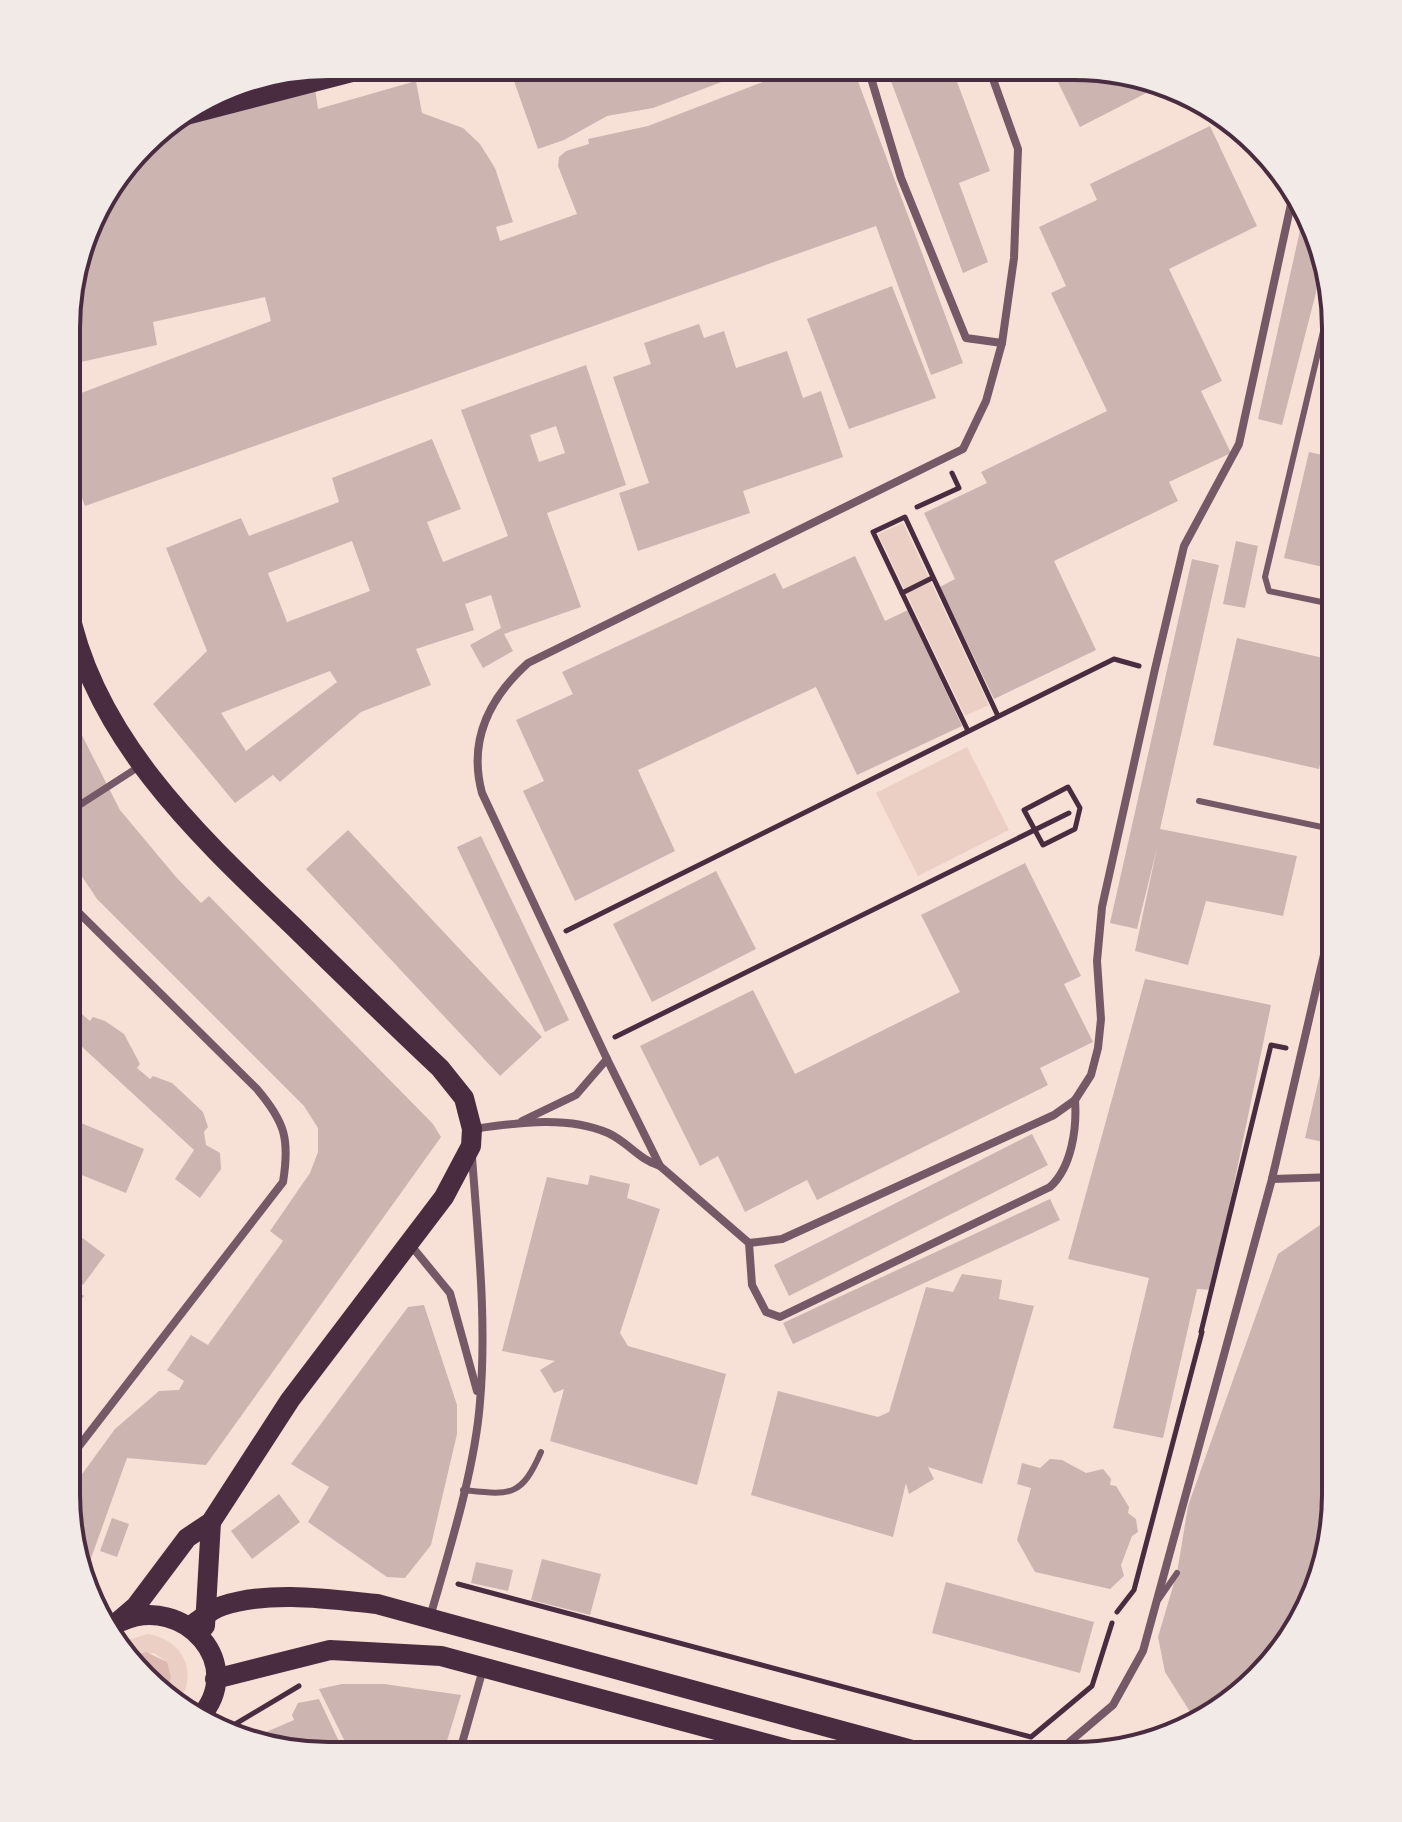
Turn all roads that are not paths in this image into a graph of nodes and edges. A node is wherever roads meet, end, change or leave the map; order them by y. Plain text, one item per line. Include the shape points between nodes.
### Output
1 (872, 80) edge
2 (993, 80) edge
3 (319, 81) edge
4 (217, 107) edge
5 (1290, 208) edge
6 (1322, 336) edge
7 (1002, 343) junction
8 (1322, 602) edge
9 (80, 641) edge
10 (91, 674) junction
11 (80, 680) edge
12 (143, 764) junction
13 (1199, 801) dead end
14 (80, 805) edge
15 (1322, 827) edge
16 (80, 914) edge
17 (1321, 964) edge
18 (607, 1059) junction
19 (1075, 1100) junction
20 (521, 1122) junction
21 (472, 1138) junction
22 (660, 1166) junction
23 (1321, 1177) edge
24 (1272, 1179) junction
25 (408, 1242) junction
26 (749, 1243) junction
27 (480, 1403) junction
28 (80, 1445) edge
29 (541, 1452) dead end
30 (463, 1490) junction
31 (211, 1522) junction
32 (1177, 1573) dead end
33 (1154, 1606) junction
34 (430, 1618) junction
35 (116, 1623) edge
36 (117, 1624) edge
37 (200, 1628) junction
38 (483, 1668) junction
39 (215, 1679) junction
40 (204, 1709) edge
41 (462, 1742) edge
42 (760, 1742) edge
43 (883, 1742) edge
44 (1069, 1742) edge

1 - 7 street via 901,178 966,338
2 - 7 street via 1018,149 1014,258
3 - 4 main road
5 - 19 street via 1239,444 1184,546 1102,907 1098,1048 1091,1075
6 - 8 lane via 1265,577 1269,591
7 - 18 street via 973,435 963,449 528,663 505,684 483,723 475,753 482,793
9 - 10 main road
10 - 11 street
10 - 12 main road via 110,715
12 - 14 street
12 - 21 main road via 198,835 440,1068 464,1098
13 - 15 lane
16 - 28 street via 257,1089 273,1108 287,1142 283,1182
17 - 24 street
18 - 20 street via 576,1095
18 - 22 street
19 - 26 street via 1054,1115 782,1239
19 - 26 street via 1068,1156 1050,1187 780,1317 766,1312 752,1285
20 - 21 street
20 - 22 street via 610,1134 644,1161
21 - 25 main road via 444,1197
21 - 27 street via 482,1308
22 - 26 street
23 - 24 street
24 - 33 street
25 - 27 street via 450,1293
25 - 31 main road via 290,1400
27 - 30 street
29 - 30 lane via 528,1480 512,1493
30 - 34 street
31 - 35 main road via 187,1538 136,1606
31 - 37 main road
32 - 33 lane
33 - 44 street via 1143,1651 1113,1705
34 - 37 main road via 377,1604 280,1598 221,1606
34 - 43 main road
36 - 37 main road via 139,1613 166,1614
37 - 39 main road
38 - 39 main road via 441,1656 330,1650
38 - 41 street
38 - 42 main road
39 - 40 main road

